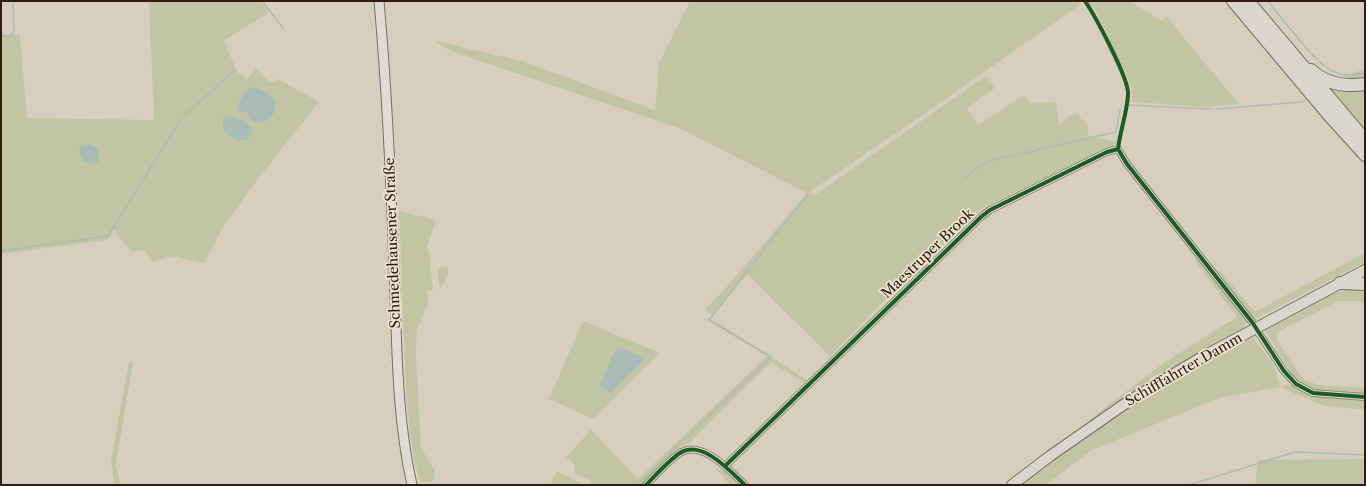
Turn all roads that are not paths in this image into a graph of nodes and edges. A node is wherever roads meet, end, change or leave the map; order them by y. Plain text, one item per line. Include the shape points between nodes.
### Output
1 (379, 1) edge
2 (1233, 1) edge
3 (1248, 1) edge
4 (1282, 42) junction
5 (1365, 84) edge
6 (1365, 140) edge
7 (1365, 155) edge
8 (1365, 270) edge
9 (1340, 283) junction
10 (1365, 284) edge
11 (1252, 322) dead end
12 (1258, 332) dead end
13 (1365, 397) edge
14 (725, 466) junction
15 (412, 485) edge
16 (646, 485) edge
17 (745, 485) edge
18 (1012, 485) edge

1 - 15 main road, Schmedehausener Straße via 389,139 399,396 404,446
2 - 7 highway
3 - 4 highway
4 - 5 highway via 1315,74 1326,80 1345,86
4 - 6 highway
8 - 9 main road, Schifffahrter Damm
9 - 10 highway
9 - 18 main road, Schifffahrter Damm via 1202,357 1129,401
11 - 14 street, Maestruper Brook via 1127,164 1118,149 1107,152 990,210 981,217
12 - 13 street via 1284,371 1296,384 1313,393
14 - 16 street via 712,456 686,450 679,453
14 - 17 street

